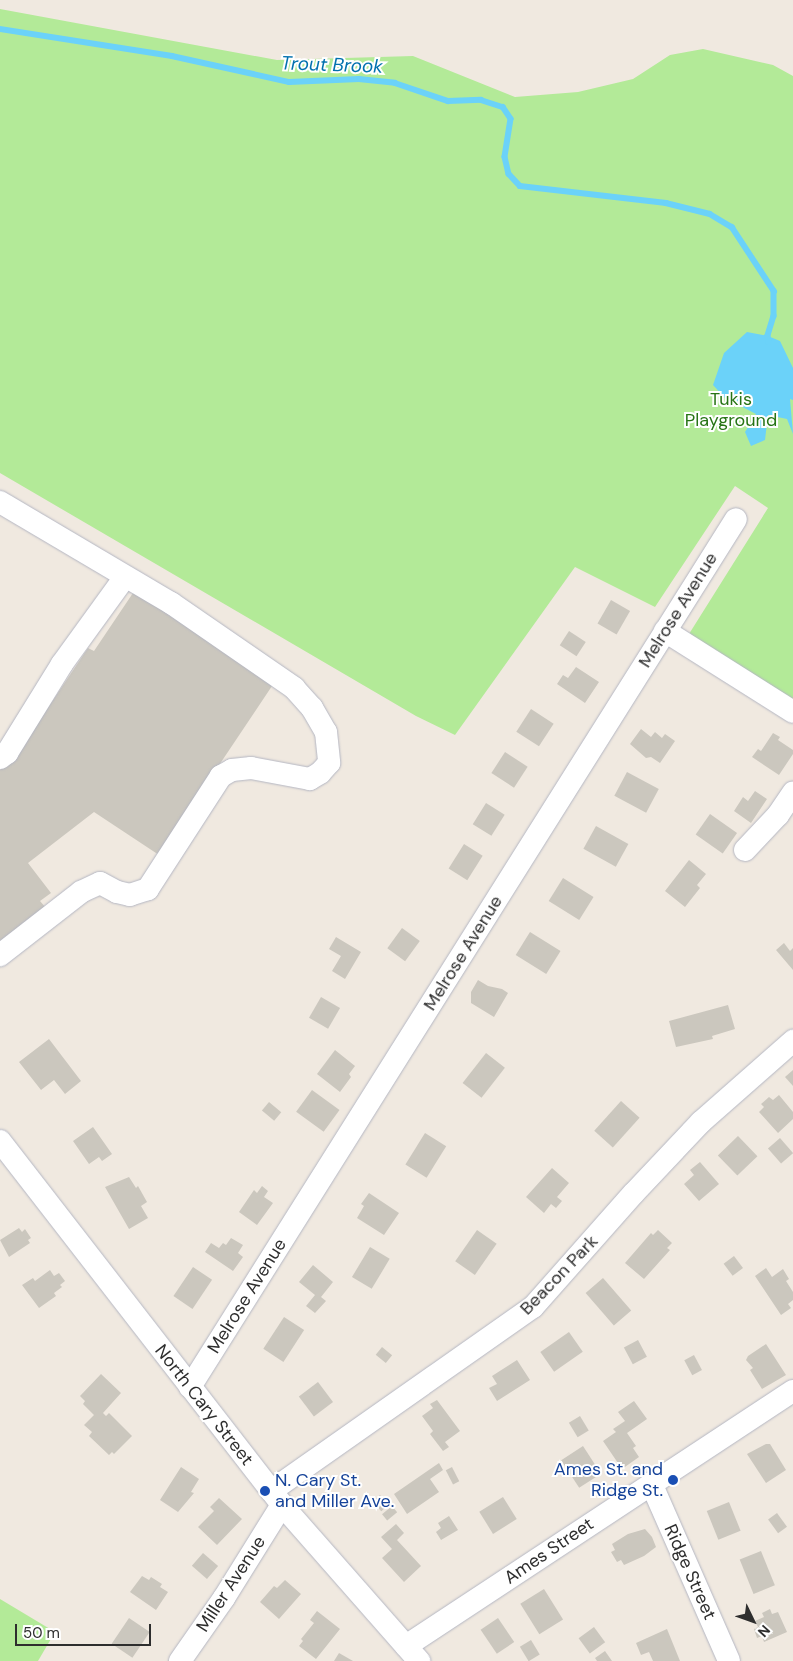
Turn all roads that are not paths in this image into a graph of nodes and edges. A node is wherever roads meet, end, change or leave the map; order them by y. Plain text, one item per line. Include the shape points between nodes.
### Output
1 (0, 502) edge
2 (736, 518) dead end
3 (125, 577) junction
4 (665, 631) junction
5 (793, 712) edge
6 (0, 758) edge
7 (793, 793) edge
8 (746, 850) dead end
9 (0, 954) edge
10 (793, 1041) edge
11 (0, 1141) edge
12 (190, 1387) junction
13 (793, 1391) edge
14 (651, 1483) junction
15 (276, 1498) junction
16 (412, 1653) edge
17 (180, 1661) edge
18 (729, 1661) edge

1 - 3 street
2 - 4 street, Melrose Avenue
3 - 6 street via 62,664 7,753
3 - 9 street via 171,603 294,688 312,708 326,732 329,762 310,779 251,768 232,770 221,776 148,889 130,894 117,892 100,883 81,892
4 - 5 street
4 - 12 street, Melrose Avenue
7 - 8 street
10 - 15 street, Beacon Park via 701,1122 533,1307
11 - 12 street, North Cary Street
12 - 15 street, North Cary Street
13 - 14 street, Ames Street
14 - 16 street, Ames Street
14 - 18 street, Ridge Street
15 - 16 street, North Cary Street
15 - 17 street, Miller Avenue via 224,1598

